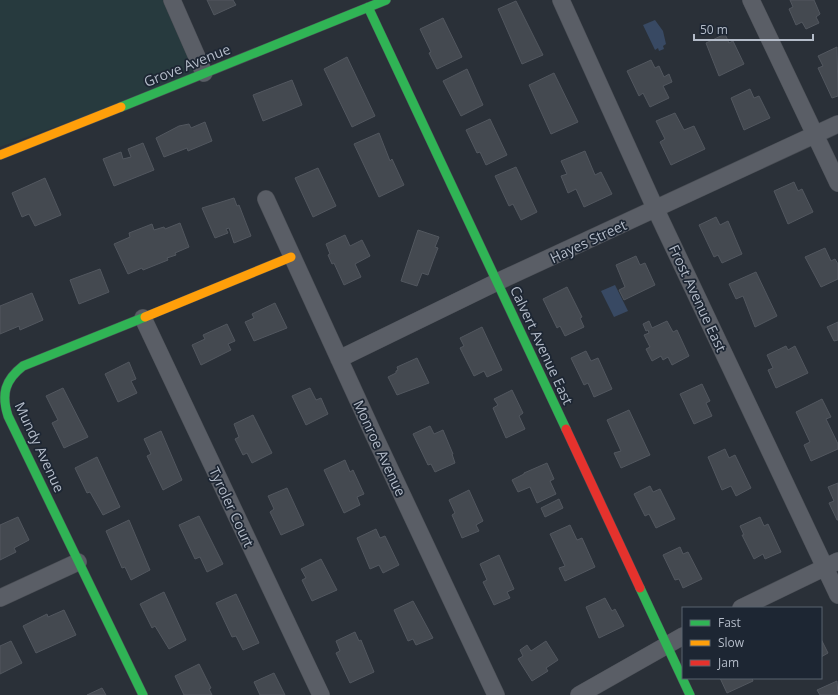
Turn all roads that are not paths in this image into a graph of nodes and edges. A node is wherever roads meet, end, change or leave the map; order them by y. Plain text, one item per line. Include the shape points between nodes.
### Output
1 (172, 0) edge
2 (386, 0) edge
3 (561, 0) edge
4 (752, 0) edge
5 (368, 7) junction
6 (204, 73) junction
7 (838, 124) edge
8 (816, 135) junction
9 (0, 155) edge
10 (838, 183) edge
11 (266, 199) dead end
12 (656, 210) junction
13 (291, 257) junction
14 (497, 282) junction
15 (143, 318) junction
16 (339, 359) junction
17 (78, 562) junction
18 (832, 564) edge
19 (838, 595) edge
20 (0, 598) edge
21 (743, 607) edge
22 (682, 636) edge
23 (666, 644) junction
24 (682, 678) edge
25 (682, 679) edge
26 (144, 695) edge
27 (321, 695) edge
28 (496, 695) edge
29 (579, 695) edge
30 (690, 695) edge

1 - 6 street
2 - 5 street, Grove Avenue
3 - 12 street, Frost Avenue East
4 - 8 street
5 - 6 street, Grove Avenue
5 - 14 street, Calvert Avenue East
6 - 9 street, Grove Avenue
7 - 8 street, Hayes Street
8 - 10 street
8 - 12 street, Hayes Street
11 - 13 street, Monroe Avenue
12 - 14 street, Hayes Street
12 - 18 street, Frost Avenue East
13 - 15 street, Mundy Avenue
13 - 16 street, Monroe Avenue
14 - 16 street, Hayes Street
14 - 23 street, Calvert Avenue East
15 - 17 street, Mundy Avenue via 23,366 5,388 3,397 8,416
15 - 27 street, Tyroler Court
16 - 28 street, Monroe Avenue
17 - 20 street
17 - 26 street, Mundy Avenue
18 - 19 street, Frost Avenue East
18 - 21 street
22 - 23 street
23 - 24 street, Calvert Avenue East
23 - 29 street
25 - 30 street, Calvert Avenue East

